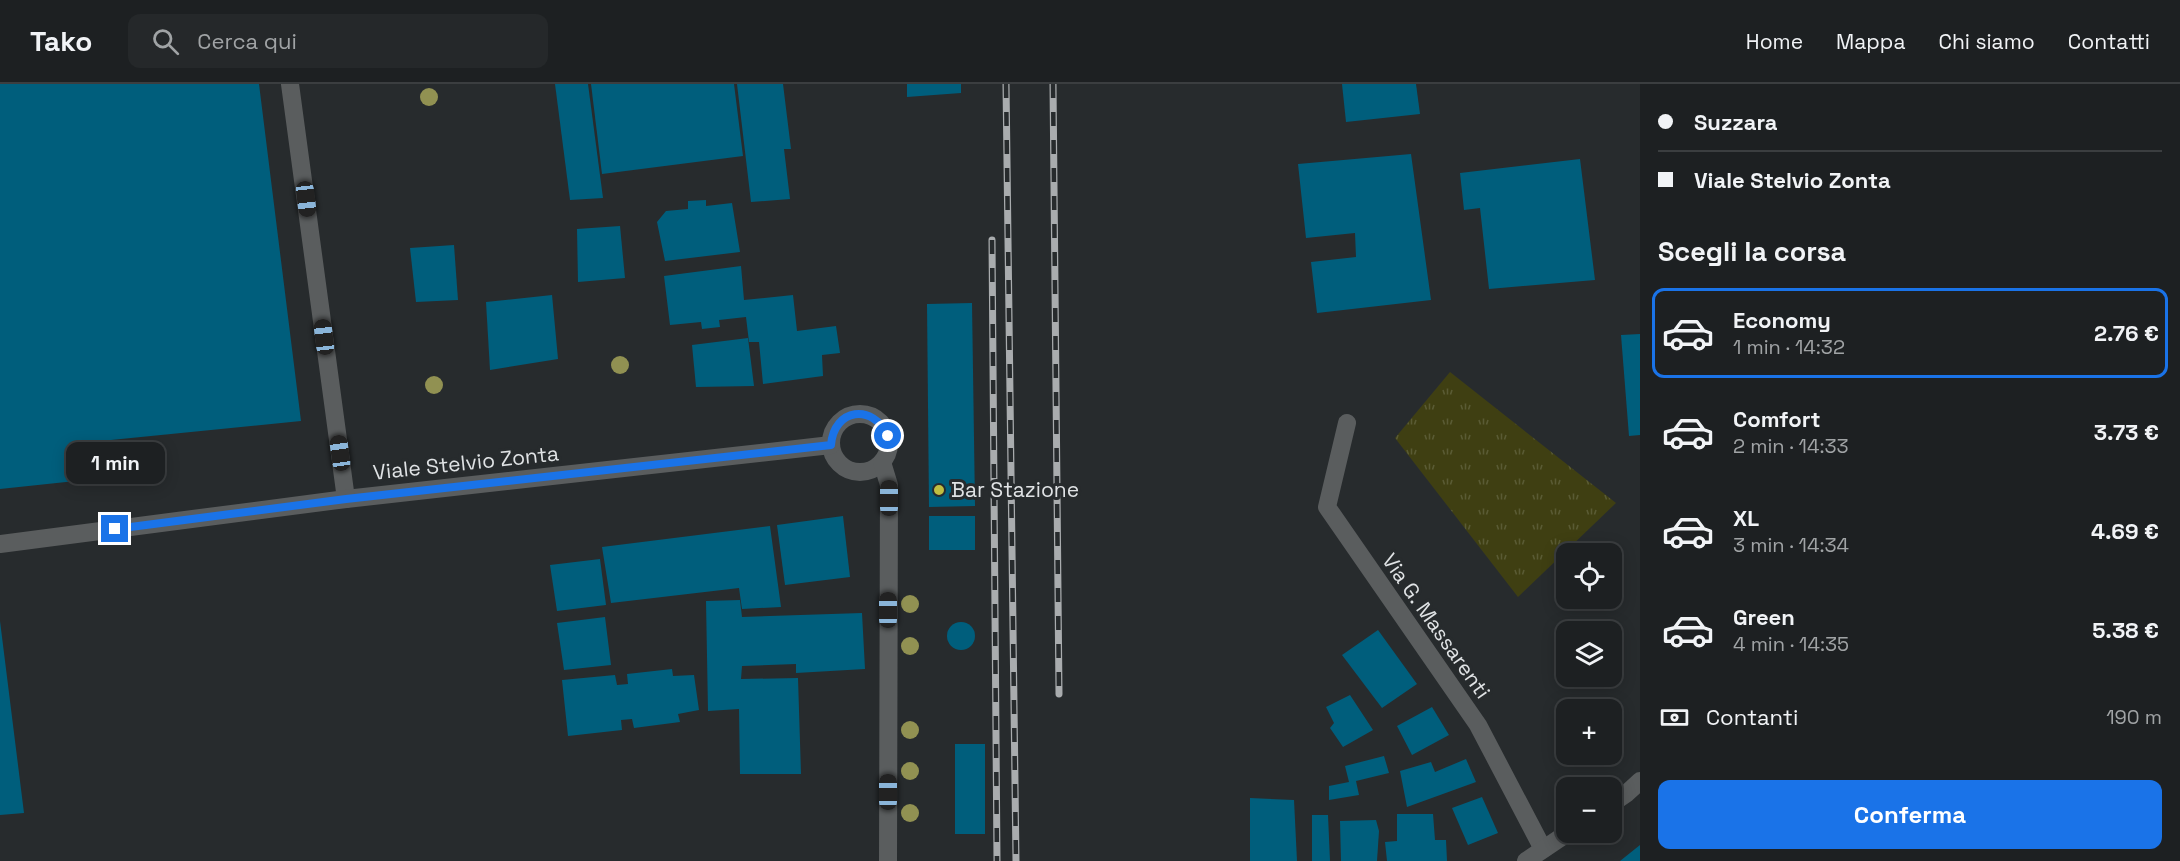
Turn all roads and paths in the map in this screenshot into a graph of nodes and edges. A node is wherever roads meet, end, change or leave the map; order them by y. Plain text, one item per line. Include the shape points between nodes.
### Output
1 (290, 84) edge
2 (1347, 423) dead end
3 (831, 445) junction
4 (882, 462) junction
5 (346, 499) junction
6 (0, 544) edge
7 (1640, 781) edge
8 (1622, 796) edge
9 (1556, 840) edge
10 (1543, 849) junction
11 (888, 861) edge
12 (1526, 861) edge

1 - 5 street
2 - 10 street, Via G. Massarenti via 1327,507 1478,725
3 - 4 street via 838,462 855,472
3 - 4 street via 842,419 860,414 870,416 879,420 888,436
3 - 5 street, Viale Stelvio Zonta
4 - 11 street via 889,485
5 - 6 street, Viale Stelvio Zonta
7 - 8 street
9 - 10 street
10 - 12 street

